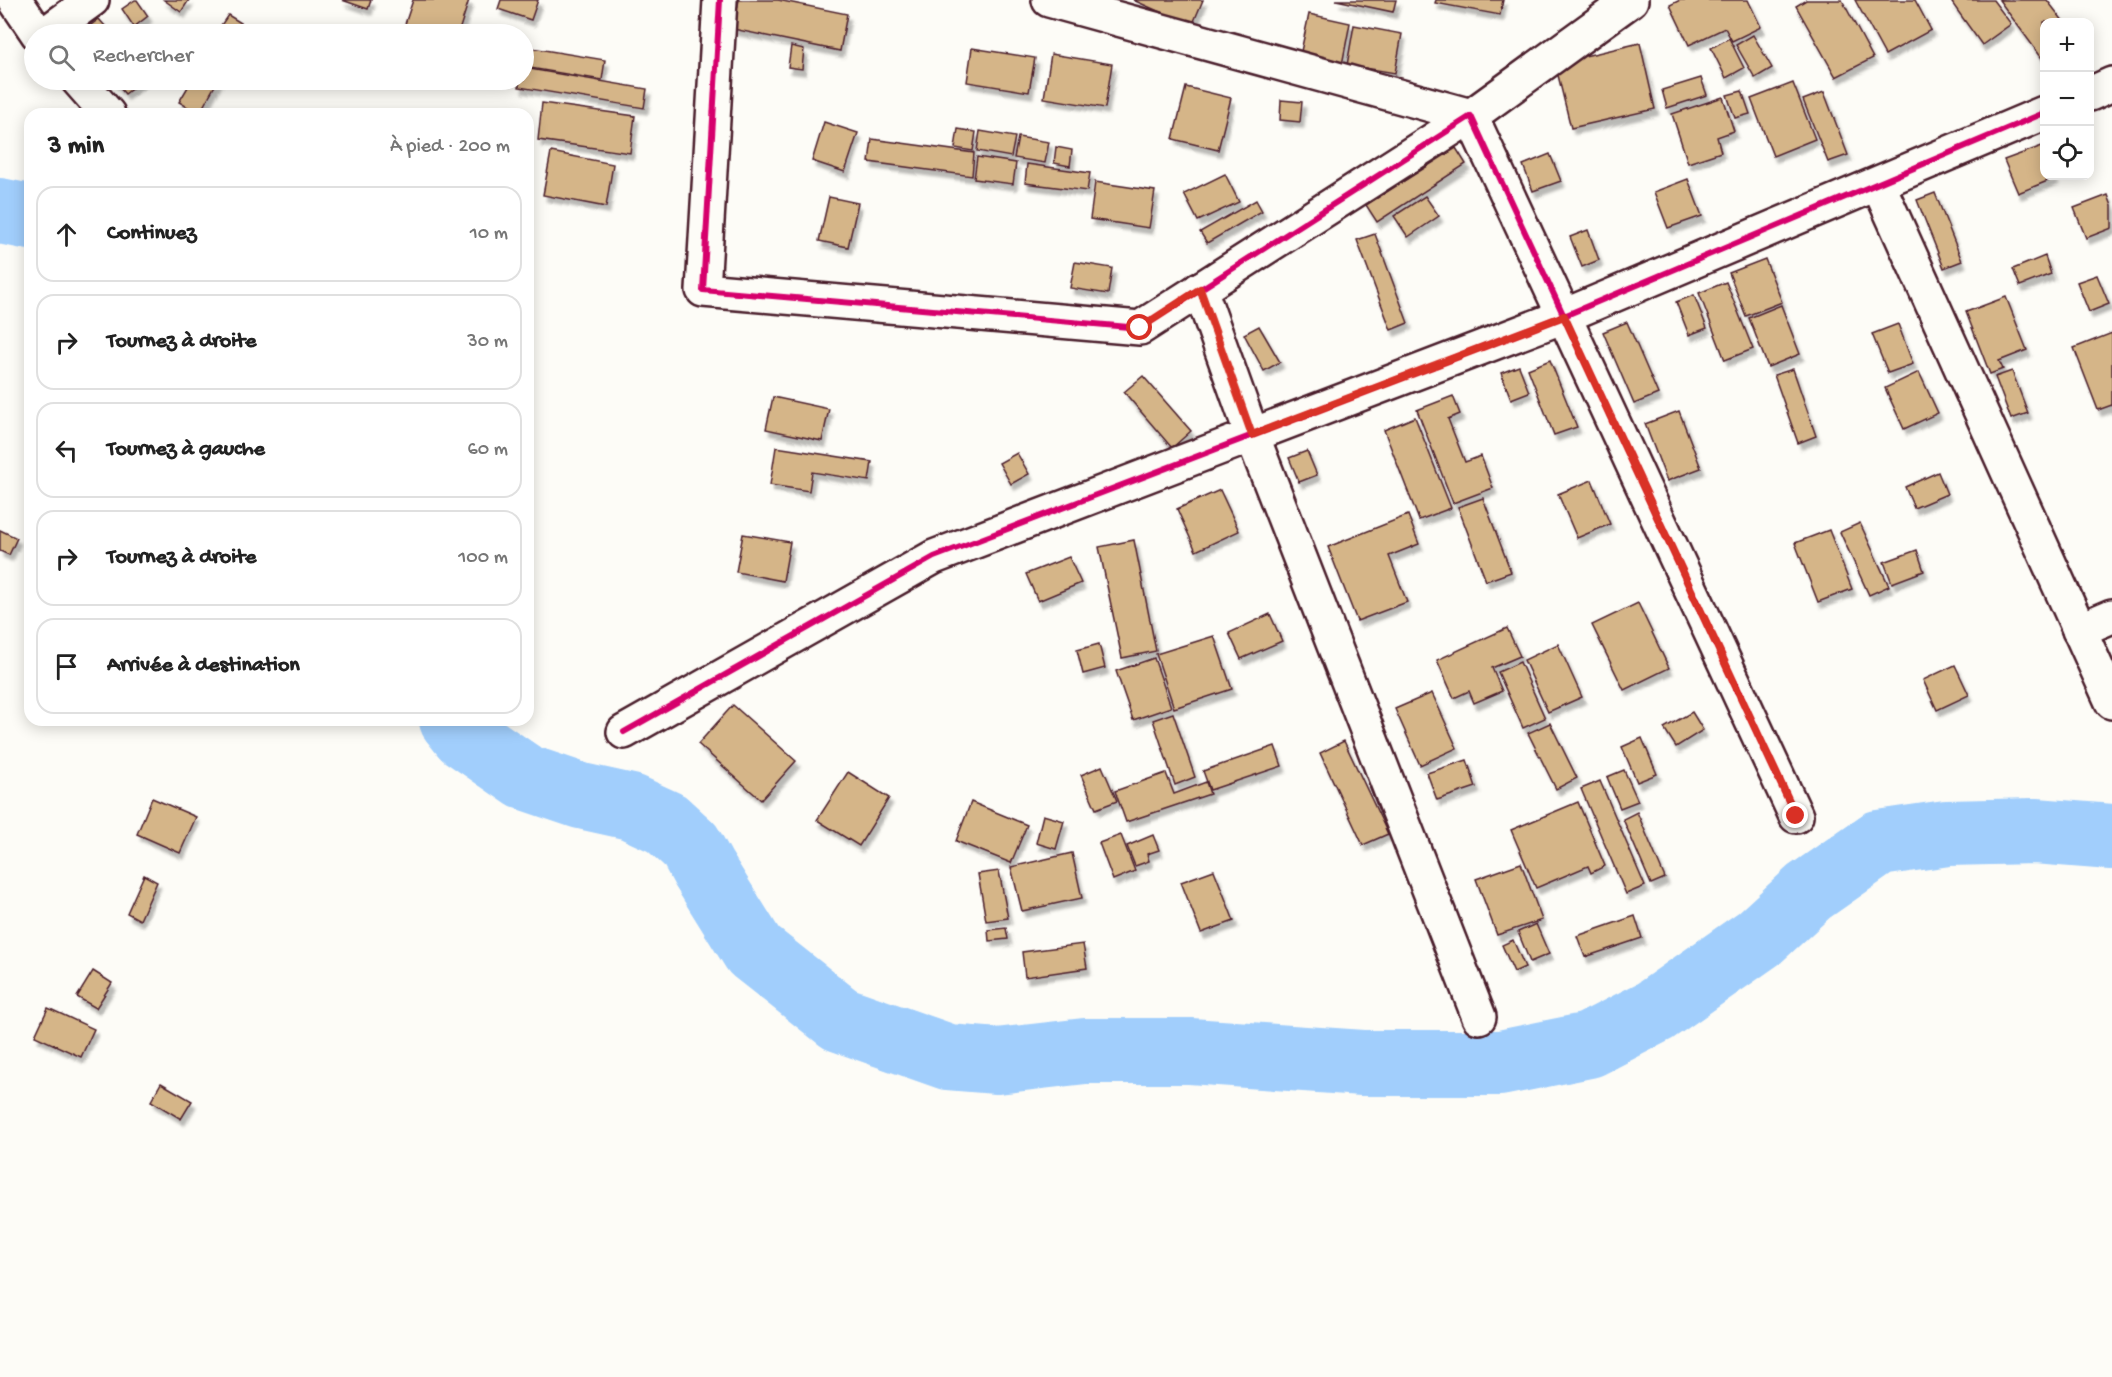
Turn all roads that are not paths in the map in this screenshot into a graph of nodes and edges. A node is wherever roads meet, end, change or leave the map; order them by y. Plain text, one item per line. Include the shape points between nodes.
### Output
1 (15, 0) edge
2 (92, 0) edge
3 (720, 0) edge
4 (1049, 0) edge
5 (1631, 0) edge
6 (31, 24) edge
7 (59, 24) edge
8 (2112, 84) edge
9 (87, 90) edge
10 (2094, 92) edge
11 (103, 108) edge
12 (2040, 115) edge
13 (1471, 116) junction
14 (1878, 184) junction
15 (1200, 289) junction
16 (1564, 316) junction
17 (1252, 435) junction
18 (2112, 616) edge
19 (2079, 630) junction
20 (2112, 702) edge
21 (624, 732) dead end
22 (1796, 816) dead end
23 (1479, 1017) dead end

1 - 6 street
2 - 7 street
3 - 15 street via 704,290 1140,328
4 - 13 street
5 - 13 street
8 - 10 street
9 - 11 street
12 - 14 street
13 - 15 street
13 - 16 street
14 - 16 street
14 - 19 street
15 - 17 street
16 - 17 street
16 - 22 street
17 - 21 street via 934,557
17 - 23 street
18 - 19 street
19 - 20 street

